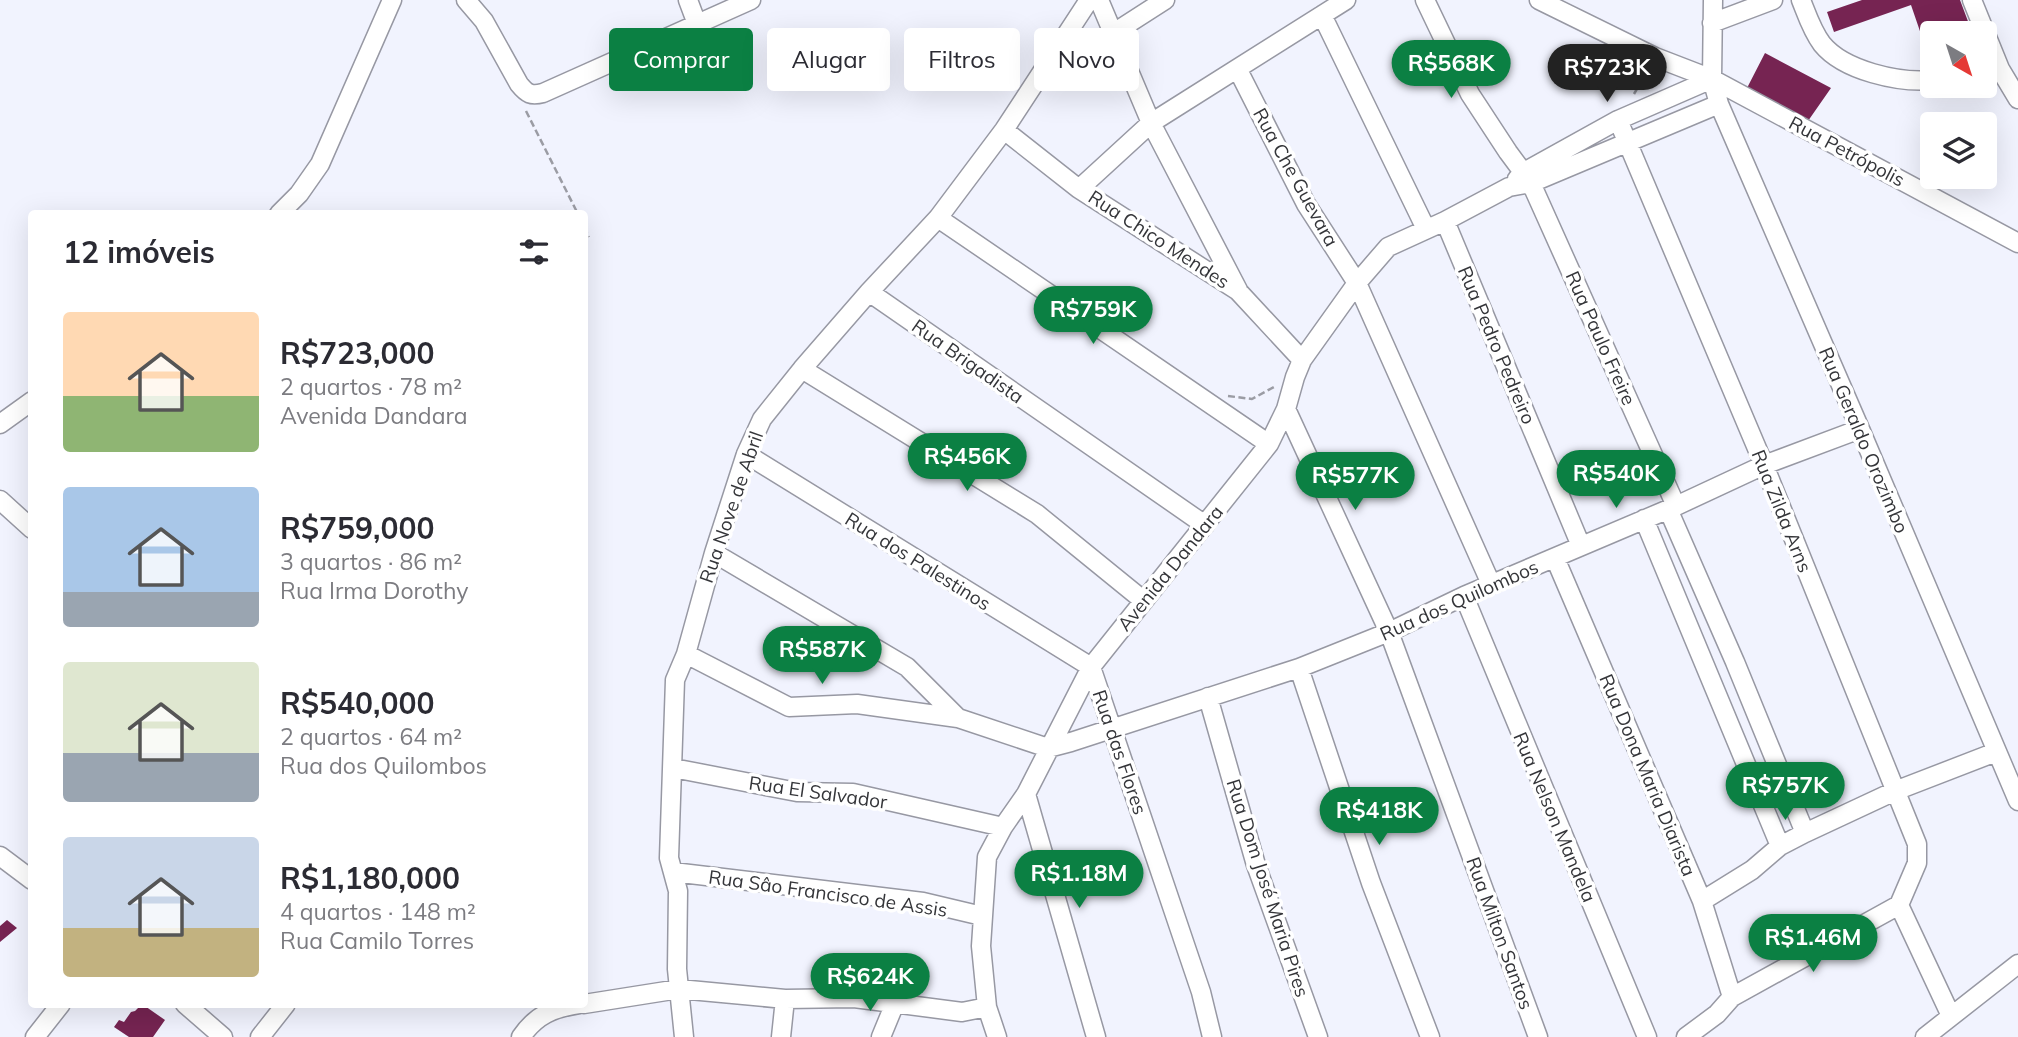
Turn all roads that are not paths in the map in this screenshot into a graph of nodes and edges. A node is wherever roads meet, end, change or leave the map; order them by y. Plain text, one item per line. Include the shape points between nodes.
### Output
1 (392, 0) edge
2 (466, 0) edge
3 (688, 0) edge
4 (751, 0) edge
5 (1088, 0) edge
6 (1099, 0) edge
7 (1165, 0) edge
8 (1346, 0) edge
9 (1425, 0) edge
10 (1539, 0) edge
11 (1713, 0) edge
12 (1773, 0) edge
13 (1801, 0) edge
14 (1972, 0) edge
15 (1322, 15) junction
16 (1978, 21) edge
17 (1712, 23) junction
18 (698, 24) junction
19 (1110, 28) edge
20 (1121, 28) edge
21 (1238, 69) junction
22 (1997, 76) edge
23 (1713, 79) junction
24 (1920, 79) edge
25 (1137, 91) edge
26 (2018, 99) edge
27 (1719, 104) junction
28 (1618, 120) junction
29 (1151, 123) junction
30 (1004, 130) junction
31 (1628, 142) junction
32 (1527, 177) junction
33 (1079, 189) junction
34 (283, 210) edge
35 (938, 218) junction
36 (1445, 221) junction
37 (1426, 229) junction
38 (2018, 243) edge
39 (1357, 283) junction
40 (1238, 291) junction
41 (869, 292) junction
42 (1302, 360) junction
43 (802, 369) junction
44 (28, 404) edge
45 (1286, 409) junction
46 (0, 425) edge
47 (1860, 429) junction
48 (1269, 444) junction
49 (746, 454) junction
50 (1764, 465) junction
51 (0, 500) edge
52 (1672, 508) junction
53 (1644, 519) junction
54 (28, 524) edge
55 (1205, 525) junction
56 (1581, 546) junction
57 (714, 553) junction
58 (1555, 558) junction
59 (1491, 584) junction
60 (1464, 596) junction
61 (1144, 601) junction
62 (1389, 632) junction
63 (686, 654) junction
64 (1735, 662) junction
65 (1091, 667) junction
66 (1299, 668) junction
67 (1708, 672) junction
68 (1208, 697) junction
69 (958, 718) junction
70 (1112, 729) junction
71 (1048, 748) junction
72 (1996, 752) junction
73 (673, 768) junction
74 (1895, 792) junction
75 (1026, 794) junction
76 (2018, 801) edge
77 (1003, 827) junction
78 (1805, 833) junction
79 (1780, 846) junction
80 (0, 856) edge
81 (673, 872) junction
82 (28, 877) edge
83 (1702, 901) junction
84 (1899, 905) junction
85 (982, 916) junction
86 (2018, 964) edge
87 (679, 989) junction
88 (1732, 996) junction
89 (785, 999) junction
90 (588, 1003) edge
91 (895, 1003) junction
92 (987, 1007) junction
93 (58, 1008) edge
94 (190, 1008) edge
95 (283, 1008) edge
96 (564, 1008) edge
97 (1951, 1016) junction
98 (993, 1034) edge
99 (35, 1037) edge
100 (223, 1037) edge
101 (260, 1037) edge
102 (521, 1037) edge
103 (684, 1037) edge
104 (782, 1037) edge
105 (881, 1037) edge
106 (1096, 1037) edge
107 (1212, 1037) edge
108 (1318, 1037) edge
109 (1430, 1037) edge
110 (1538, 1037) edge
111 (1647, 1037) edge
112 (1686, 1037) edge
113 (1924, 1037) edge

1 - 34 street via 320,164
2 - 18 street via 484,21 519,84 534,95
3 - 18 street
4 - 18 street
5 - 30 street, Rua Nove de Abril
6 - 19 street
7 - 20 street
8 - 15 street
9 - 32 street, Rua Paulo Freire via 1470,94
10 - 23 street, Rua Petrópolis via 1655,57
11 - 17 street, Rua Geraldo Orozimbo
12 - 17 street
13 - 24 street via 1823,45 1845,63 1884,76
14 - 16 street
15 - 21 street
15 - 37 street
17 - 23 street, Rua Geraldo Orozimbo
21 - 29 street
21 - 39 street, Rua Che Guevara via 1306,204
22 - 26 street
23 - 27 street, Rua Geraldo Orozimbo
23 - 28 street, Avenida Dandara
23 - 38 street, Rua Petrópolis
25 - 29 street
27 - 31 street, Avenida Dandara
27 - 47 street, Rua Geraldo Orozimbo
28 - 31 street, Rua Zilda Arns
28 - 32 street, Avenida Dandara
29 - 33 street
29 - 40 street
30 - 33 street, Rua Chico Mendes
30 - 35 street, Rua Nove de Abril
31 - 32 street, Avenida Dandara
31 - 50 street, Rua Zilda Arns
32 - 36 street, Avenida Dandara
32 - 52 street, Rua Paulo Freire
33 - 40 street, Rua Chico Mendes
35 - 41 street, Rua Nove de Abril
35 - 48 street
36 - 37 street, Avenida Dandara
36 - 56 street, Rua Pedro Pedreiro
37 - 39 street, Avenida Dandara via 1388,247
39 - 42 street, Avenida Dandara
39 - 59 street, Rua Che Guevara
40 - 42 street, Rua Chico Mendes
41 - 43 street, Rua Nove de Abril
41 - 55 street, Rua Brigadista
42 - 45 street, Avenida Dandara
43 - 49 street, Rua Nove de Abril via 762,419
43 - 61 street via 1037,514
44 - 46 street
45 - 48 street, Avenida Dandara
45 - 62 street, Rua Milton Santos
47 - 50 street, Rua dos Quilombos
47 - 72 street, Rua Geraldo Orozimbo
48 - 55 street, Avenida Dandara
49 - 57 street, Rua Nove de Abril
49 - 65 street, Rua dos Palestinos
50 - 52 street, Rua dos Quilombos
50 - 74 street, Rua Zilda Arns
51 - 54 street
52 - 53 street, Rua dos Quilombos
52 - 64 street, Rua Paulo Freire
53 - 56 street, Rua dos Quilombos
53 - 67 street
55 - 61 street, Avenida Dandara
56 - 58 street, Rua dos Quilombos
57 - 63 street, Rua Nove de Abril
57 - 69 street via 907,667
58 - 59 street, Rua dos Quilombos
58 - 83 street, Rua Dona Maria Diarista
59 - 60 street, Rua dos Quilombos
60 - 62 street, Rua dos Quilombos
60 - 111 street, Rua Nelson Mandela
61 - 65 street, Avenida Dandara
62 - 66 street, Rua dos Quilombos
62 - 110 street, Rua Milton Santos
63 - 69 street via 789,707 857,704
63 - 73 street, Rua Nove de Abril via 675,680
64 - 67 street
64 - 78 street, Rua Paulo Freire
65 - 70 street, Rua das Flores
65 - 71 street, Avenida Dandara
66 - 68 street, Rua dos Quilombos
66 - 109 street via 1371,883
67 - 79 street
68 - 70 street, Rua dos Quilombos
68 - 108 street, Rua Dom José Maria Pires via 1256,865
69 - 71 street
70 - 71 street, Rua dos Quilombos
70 - 107 street, Rua das Flores
71 - 75 street, Avenida Dandara
72 - 74 street
72 - 76 street, Rua Geraldo Orozimbo
73 - 77 street, Rua El Salvador via 796,792 853,793
73 - 81 street, Rua Nove de Abril via 669,858
74 - 78 street
74 - 84 street, Rua Zilda Arns via 1917,844 1917,863
75 - 77 street, Avenida Dandara
75 - 106 street
77 - 85 street, Avenida Dandara via 988,857
78 - 79 street
79 - 83 street
80 - 82 street
81 - 85 street, Rua Sâo Francisco de Assis via 923,902
81 - 87 street, Rua Nove de Abril via 678,891
83 - 88 street, Rua Dona Maria Diarista
84 - 88 street
84 - 97 street
85 - 92 street, Avenida Dandara
86 - 97 street
87 - 89 street
87 - 90 street
87 - 103 street, Rua Nove de Abril
88 - 112 street
89 - 91 street
89 - 104 street
91 - 92 street via 962,1012
91 - 105 street
92 - 98 street, Avenida Dandara
93 - 99 street
94 - 100 street
95 - 101 street
96 - 102 street via 541,1014
97 - 113 street

